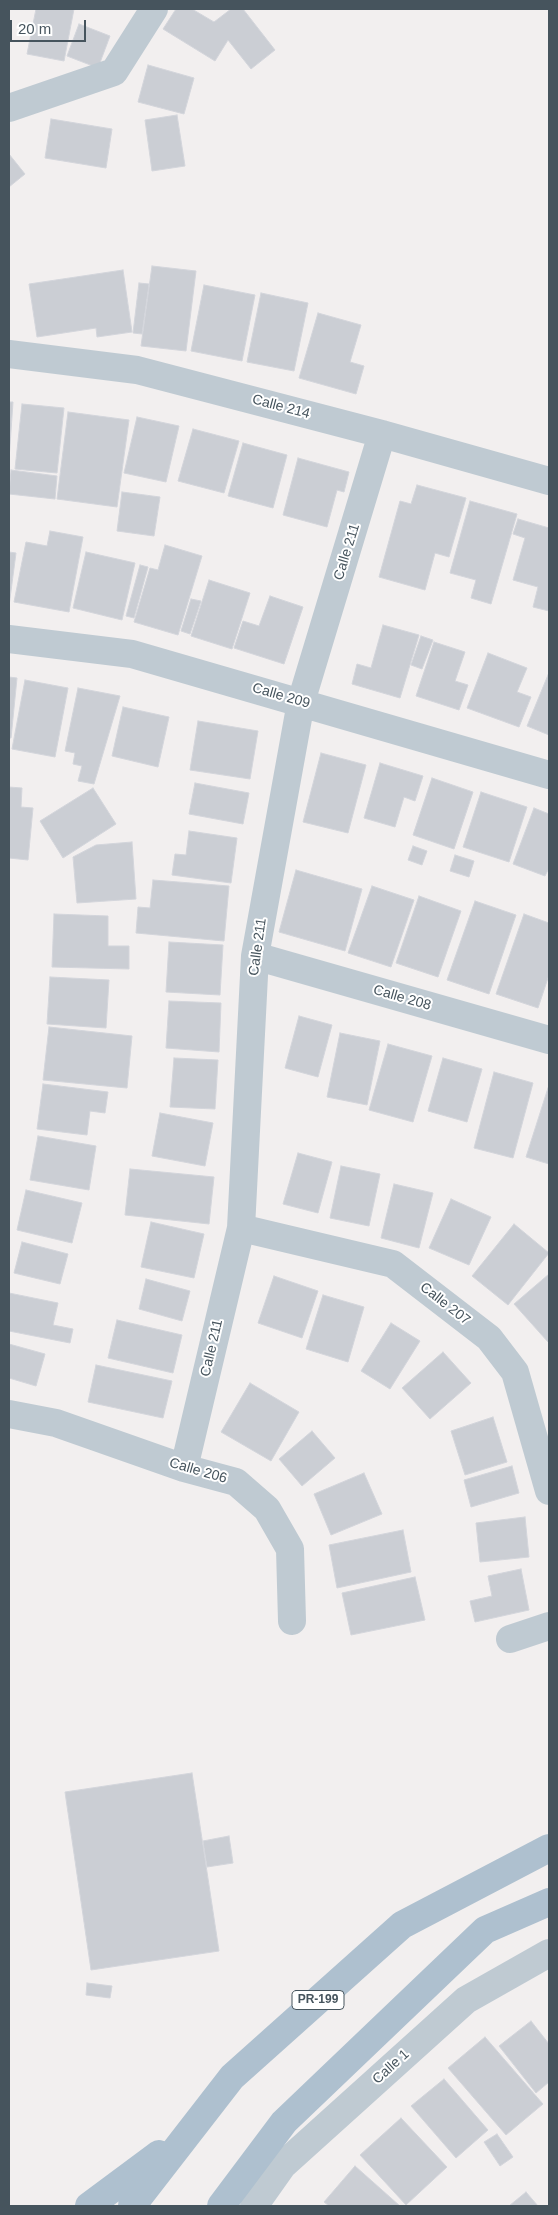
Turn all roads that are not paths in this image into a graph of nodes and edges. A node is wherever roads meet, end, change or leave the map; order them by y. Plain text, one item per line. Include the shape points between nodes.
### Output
1 (154, 9) edge
2 (9, 108) edge
3 (9, 354) edge
4 (382, 434) junction
5 (549, 482) edge
6 (9, 639) edge
7 (301, 702) junction
8 (549, 775) edge
9 (255, 956) junction
10 (549, 1040) edge
11 (240, 1228) junction
12 (9, 1414) edge
13 (184, 1468) junction
14 (549, 1491) edge
15 (292, 1621) dead end
16 (549, 1626) edge
17 (510, 1639) dead end
18 (549, 1848) edge
19 (549, 1902) edge
20 (549, 1953) edge
21 (194, 2127) junction
22 (89, 2206) edge
23 (132, 2206) edge
24 (220, 2206) edge
25 (254, 2206) edge

1 - 2 street via 114,72
3 - 4 street, Calle 214 via 137,370
4 - 5 street, Calle 214
4 - 7 street, Calle 211
6 - 7 street, Calle 209 via 132,654
7 - 8 street, Calle 209
7 - 9 street, Calle 211
9 - 10 street, Calle 208
9 - 11 street, Calle 211
11 - 13 street, Calle 211
11 - 14 street, Calle 207 via 392,1264 489,1338 514,1372
12 - 13 street, Calle 206 via 56,1423
13 - 15 street, Calle 206 via 236,1482 267,1509 290,1549
16 - 17 street
18 - 21 main road, PR-199 via 402,1925 232,2077
19 - 24 main road via 485,1930 284,2122
20 - 25 street, Calle 1 via 466,2000 283,2165
21 - 22 main road
21 - 23 main road, PR-199

